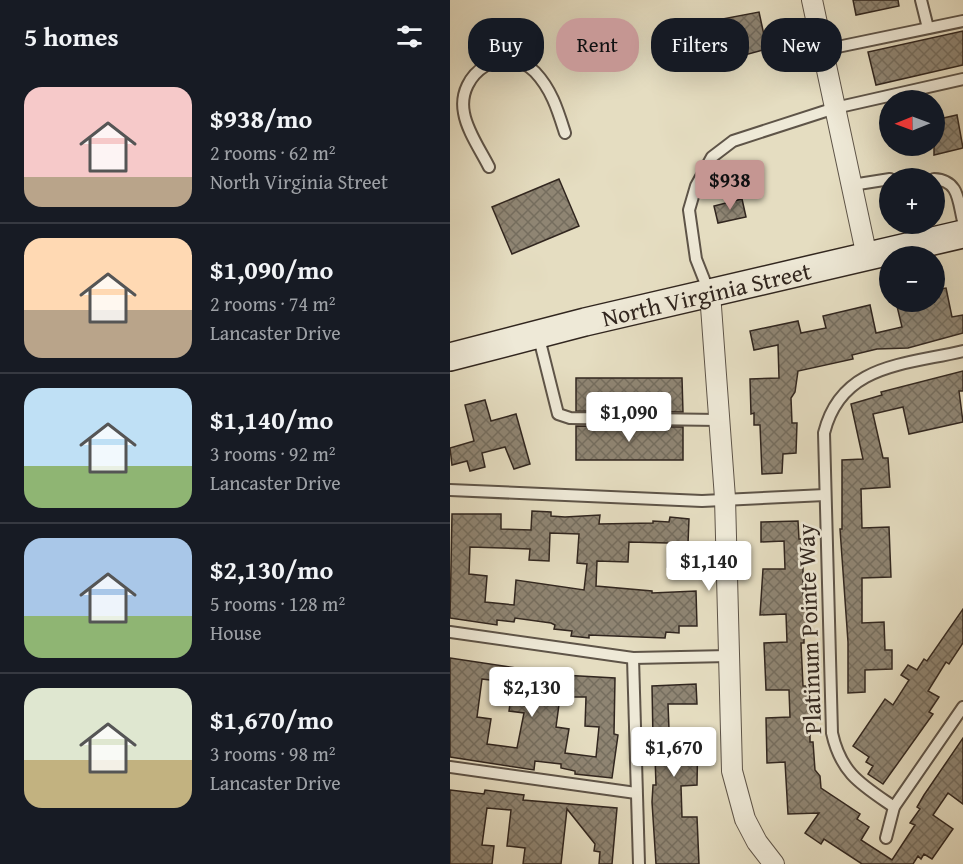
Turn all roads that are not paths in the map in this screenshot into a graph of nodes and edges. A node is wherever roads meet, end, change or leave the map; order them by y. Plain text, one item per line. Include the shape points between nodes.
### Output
1 (812, 0) edge
2 (921, 0) edge
3 (816, 18) edge
4 (963, 21) edge
5 (928, 28) junction
6 (842, 46) edge
7 (828, 72) edge
8 (963, 80) edge
9 (835, 108) junction
10 (565, 134) dead end
11 (489, 167) dead end
12 (945, 180) edge
13 (879, 181) edge
14 (852, 185) junction
15 (963, 222) edge
16 (963, 234) edge
17 (867, 257) junction
18 (710, 293) junction
19 (538, 334) junction
20 (963, 351) edge
21 (450, 357) edge
22 (719, 420) junction
23 (450, 490) edge
24 (825, 495) junction
25 (725, 498) junction
26 (450, 632) edge
27 (729, 656) junction
28 (633, 658) junction
29 (963, 707) edge
30 (450, 767) edge
31 (636, 793) junction
32 (894, 807) junction
33 (886, 838) dead end
34 (639, 864) edge
35 (774, 864) edge

1 - 3 street
2 - 5 lane
4 - 5 lane
5 - 6 lane
7 - 9 street
8 - 9 lane
9 - 14 street
9 - 18 lane via 733,141 712,158 696,186 689,210 696,259
10 - 11 lane via 551,92 534,70 516,60 494,60 473,74 465,89 464,113
12 - 15 lane via 954,186
13 - 14 lane
14 - 17 street
16 - 17 main road, North Virginia Street
17 - 18 main road, North Virginia Street
18 - 19 main road, North Virginia Street
18 - 22 street
19 - 21 main road, North Virginia Street
19 - 22 lane via 558,414 570,418
20 - 24 lane, Platinum Pointe Way via 876,371 846,389 835,402 824,433
22 - 25 street
23 - 25 lane via 702,501
24 - 25 lane
24 - 32 lane, Platinum Pointe Way via 832,733 836,751 849,773
25 - 27 street
26 - 28 lane
27 - 28 lane
27 - 35 street via 732,771 737,796 757,842
28 - 31 lane
29 - 32 lane
30 - 31 lane
31 - 34 lane
32 - 33 lane

